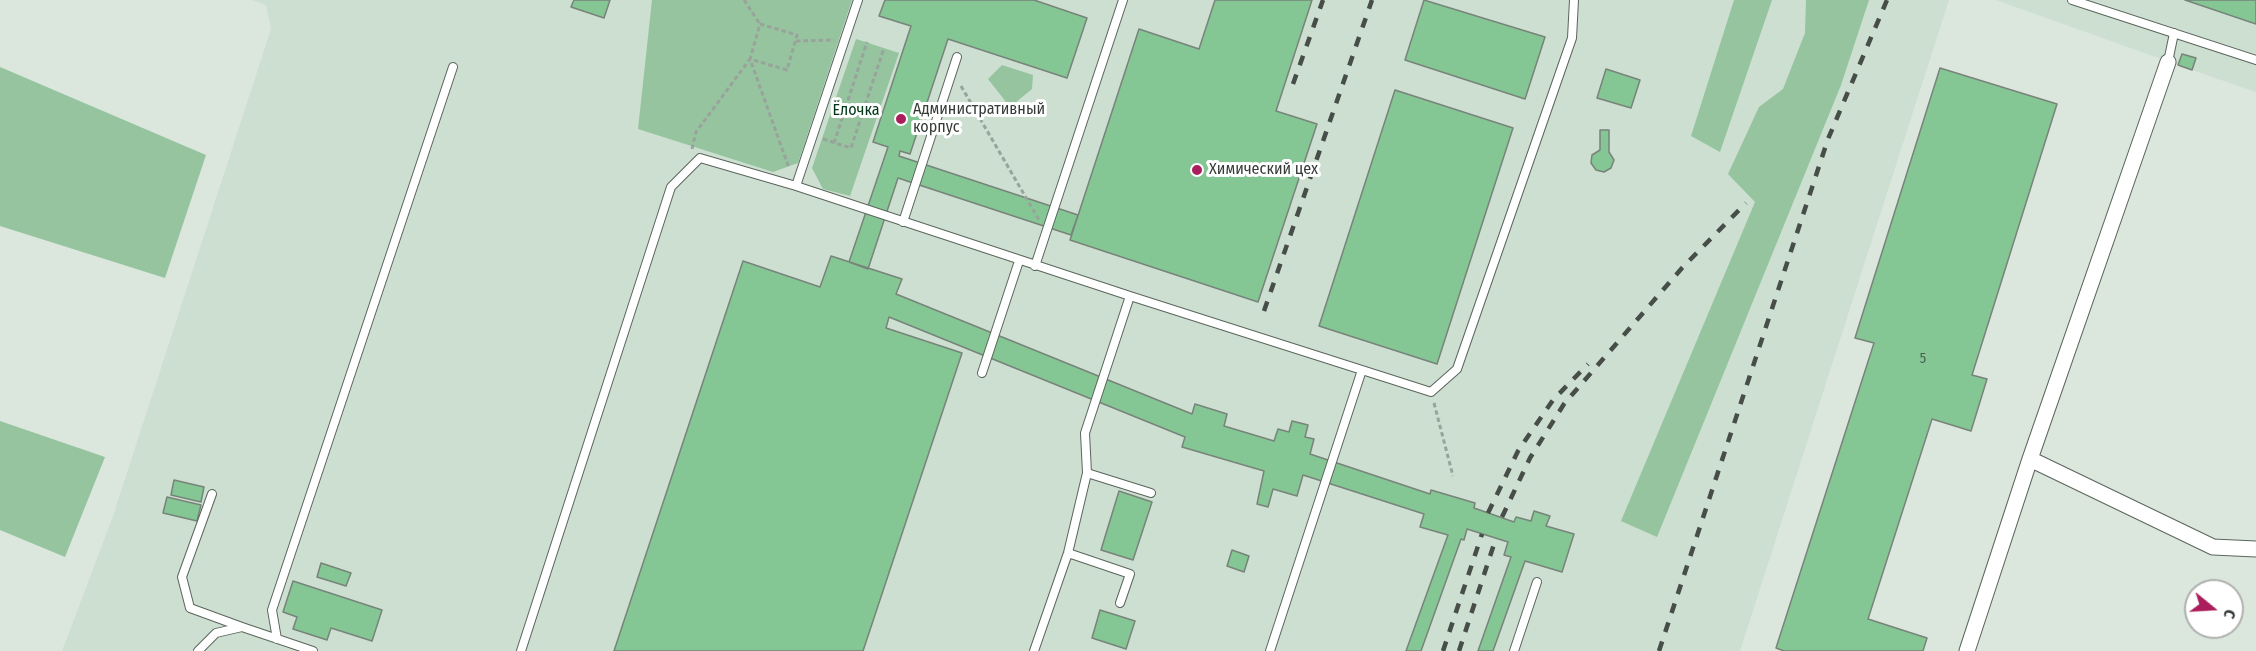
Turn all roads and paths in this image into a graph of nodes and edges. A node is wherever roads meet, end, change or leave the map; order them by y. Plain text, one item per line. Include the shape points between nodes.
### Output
1 (744, 0) edge
2 (858, 0) edge
3 (1123, 0) edge
4 (1574, 0) edge
5 (2072, 0) edge
6 (760, 24) junction
7 (2174, 33) junction
8 (845, 40) junction
9 (796, 41) junction
10 (867, 42) dead end
11 (884, 48) dead end
12 (957, 57) dead end
13 (750, 59) junction
14 (2256, 60) edge
15 (2168, 62) joint
16 (453, 67) dead end
17 (952, 72) junction
18 (813, 136) junction
19 (834, 143) junction
20 (700, 158) junction
21 (796, 186) junction
22 (903, 222) junction
23 (1046, 233) junction
24 (1019, 261) junction
25 (1035, 266) junction
26 (1130, 296) junction
27 (1362, 370) junction
28 (982, 373) dead end
29 (1431, 392) junction
30 (2030, 459) junction
31 (1087, 473) junction
32 (1453, 476) dead end
33 (1151, 493) dead end
34 (212, 494) dead end
35 (2256, 549) edge
36 (1068, 553) junction
37 (1537, 582) dead end
38 (1120, 603) dead end
39 (242, 627) junction
40 (277, 639) junction
41 (198, 651) edge
42 (313, 651) edge
43 (521, 651) edge
44 (1034, 651) edge
45 (1270, 651) edge
46 (1514, 651) edge
47 (1967, 651) edge

1 - 6 path
2 - 8 lane
3 - 23 lane
4 - 29 lane via 1572,38 1457,369
5 - 7 lane
6 - 9 path via 797,35
6 - 13 path
7 - 14 lane
7 - 15 lane
8 - 9 path
8 - 18 lane
9 - 13 path via 787,70
10 - 19 path
11 - 19 path via 851,148
12 - 17 lane
13 - 20 path via 696,132 691,148
13 - 21 path
15 - 30 street
16 - 40 lane via 272,610
17 - 22 lane
17 - 23 path
18 - 19 path
18 - 21 lane
20 - 21 lane
20 - 43 lane via 671,187
21 - 22 lane
22 - 24 lane
23 - 25 lane
24 - 25 lane
24 - 28 lane
25 - 26 lane
26 - 27 lane
26 - 31 lane via 1086,433
27 - 29 lane
27 - 45 lane
29 - 32 path
30 - 35 street via 2213,548
30 - 47 street
31 - 33 lane
31 - 36 lane
34 - 39 lane via 182,577 190,608
36 - 38 lane via 1130,574
36 - 44 lane
37 - 46 lane
39 - 40 lane
39 - 41 lane via 216,633
40 - 42 lane

